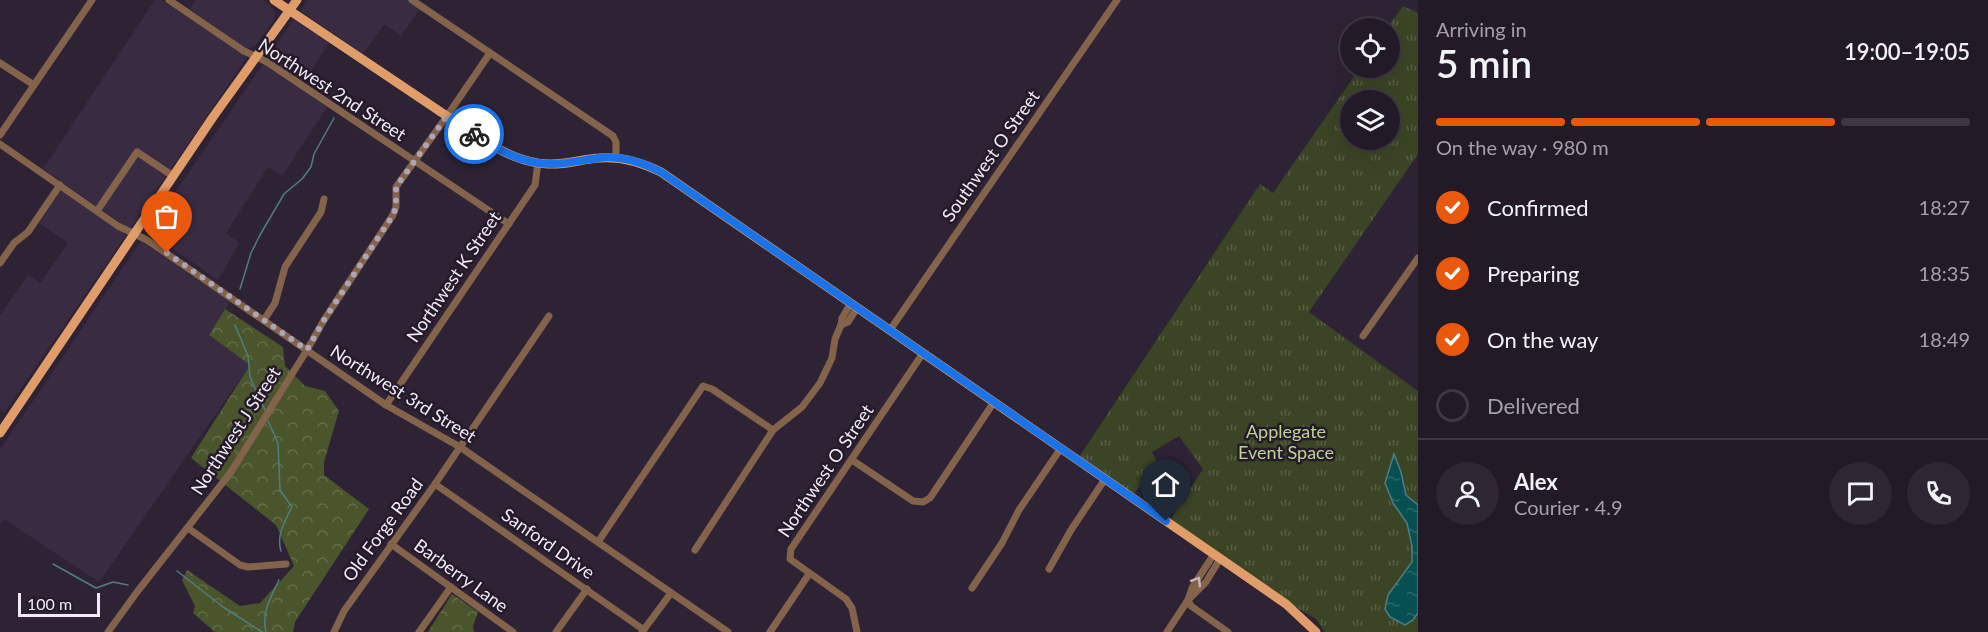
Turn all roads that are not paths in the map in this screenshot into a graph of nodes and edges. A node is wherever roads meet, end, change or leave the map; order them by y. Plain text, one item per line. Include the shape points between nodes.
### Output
1 (92, 0) edge
2 (169, 0) edge
3 (274, 0) edge
4 (297, 0) edge
5 (412, 0) edge
6 (1117, 0) edge
7 (422, 3) edge
8 (289, 10) junction
9 (490, 52) junction
10 (256, 57) junction
11 (0, 63) edge
12 (34, 85) junction
13 (447, 116) junction
14 (0, 135) edge
15 (0, 144) edge
16 (616, 158) junction
17 (414, 161) junction
18 (538, 163) junction
19 (173, 176) junction
20 (60, 185) junction
21 (324, 199) dead end
22 (97, 211) junction
23 (509, 224) junction
24 (135, 234) junction
25 (1418, 258) edge
26 (0, 262) edge
27 (854, 306) junction
28 (549, 316) dead end
29 (264, 320) junction
30 (890, 330) junction
31 (1364, 336) dead end
32 (307, 350) junction
33 (923, 353) junction
34 (994, 402) junction
35 (386, 405) junction
36 (773, 430) junction
37 (0, 433) edge
38 (460, 447) junction
39 (1060, 448) junction
40 (852, 460) junction
41 (1105, 479) junction
42 (435, 484) junction
43 (188, 528) junction
44 (598, 542) junction
45 (392, 544) junction
46 (695, 550) dead end
47 (1217, 556) junction
48 (286, 564) dead end
49 (1049, 569) dead end
50 (809, 574) junction
51 (451, 587) junction
52 (972, 588) dead end
53 (587, 589) junction
54 (671, 593) junction
55 (1188, 600) junction
56 (643, 631) edge
57 (108, 632) edge
58 (334, 632) edge
59 (419, 632) edge
60 (513, 632) edge
61 (556, 632) edge
62 (728, 632) edge
63 (770, 632) edge
64 (856, 632) edge
65 (1167, 632) edge
66 (1228, 632) edge
67 (1316, 632) edge

1 - 12 street
2 - 10 street, Northwest 2nd Street
3 - 8 main road
4 - 8 main road
5 - 7 street
6 - 30 street, Southwest O Street
7 - 9 street
8 - 10 main road
8 - 13 main road
9 - 13 street, Northwest J Street
9 - 16 street via 613,136
10 - 17 street, Northwest 2nd Street
10 - 19 main road
11 - 12 street
12 - 14 street
13 - 17 street, Northwest J Street
13 - 18 main road via 507,154
15 - 20 street, Northwest 3rd Street
16 - 18 main road
16 - 27 main road via 661,172
17 - 23 street, Northwest 2nd Street
17 - 32 street, Northwest J Street via 396,187 393,215
18 - 23 street, Northwest K Street via 535,185
19 - 22 street via 136,152
19 - 24 main road
20 - 22 street, Northwest 3rd Street
20 - 26 street via 28,232
21 - 29 street via 321,212 285,267 275,303
22 - 24 street, Northwest 3rd Street
23 - 35 street, Northwest K Street
24 - 29 street, Northwest 3rd Street
24 - 37 main road
25 - 31 street
27 - 30 main road
27 - 36 street via 842,318 828,369 820,383 802,407
28 - 38 street, Old Forge Road
29 - 32 street, Northwest 3rd Street
30 - 33 main road
32 - 35 street, Northwest 3rd Street
32 - 43 street, Northwest J Street via 231,472
33 - 34 main road
33 - 40 street, Northwest O Street
34 - 39 main road
34 - 40 street via 930,498 923,502 913,501
35 - 38 street, Northwest 3rd Street
36 - 44 street via 703,386
36 - 46 street
38 - 42 street, Old Forge Road
38 - 44 street, Northwest 3rd Street
39 - 41 main road
39 - 52 street
40 - 50 street, Northwest O Street via 791,549 790,560
41 - 47 main road
41 - 49 street
42 - 45 street, Old Forge Road
42 - 53 street, Sanford Drive
43 - 48 street via 240,565
43 - 57 street, Northwest J Street
44 - 54 street, Northwest 3rd Street
45 - 51 street, Barberry Lane
45 - 58 street, Old Forge Road via 344,611
47 - 55 street via 1192,588
47 - 67 main road via 1286,604
50 - 63 street
50 - 64 street via 846,599 852,608
51 - 59 street
51 - 60 street, Barberry Lane
53 - 56 street, Sanford Drive
53 - 61 street
54 - 56 street
54 - 62 street, Northwest 3rd Street
55 - 65 street
55 - 66 street

